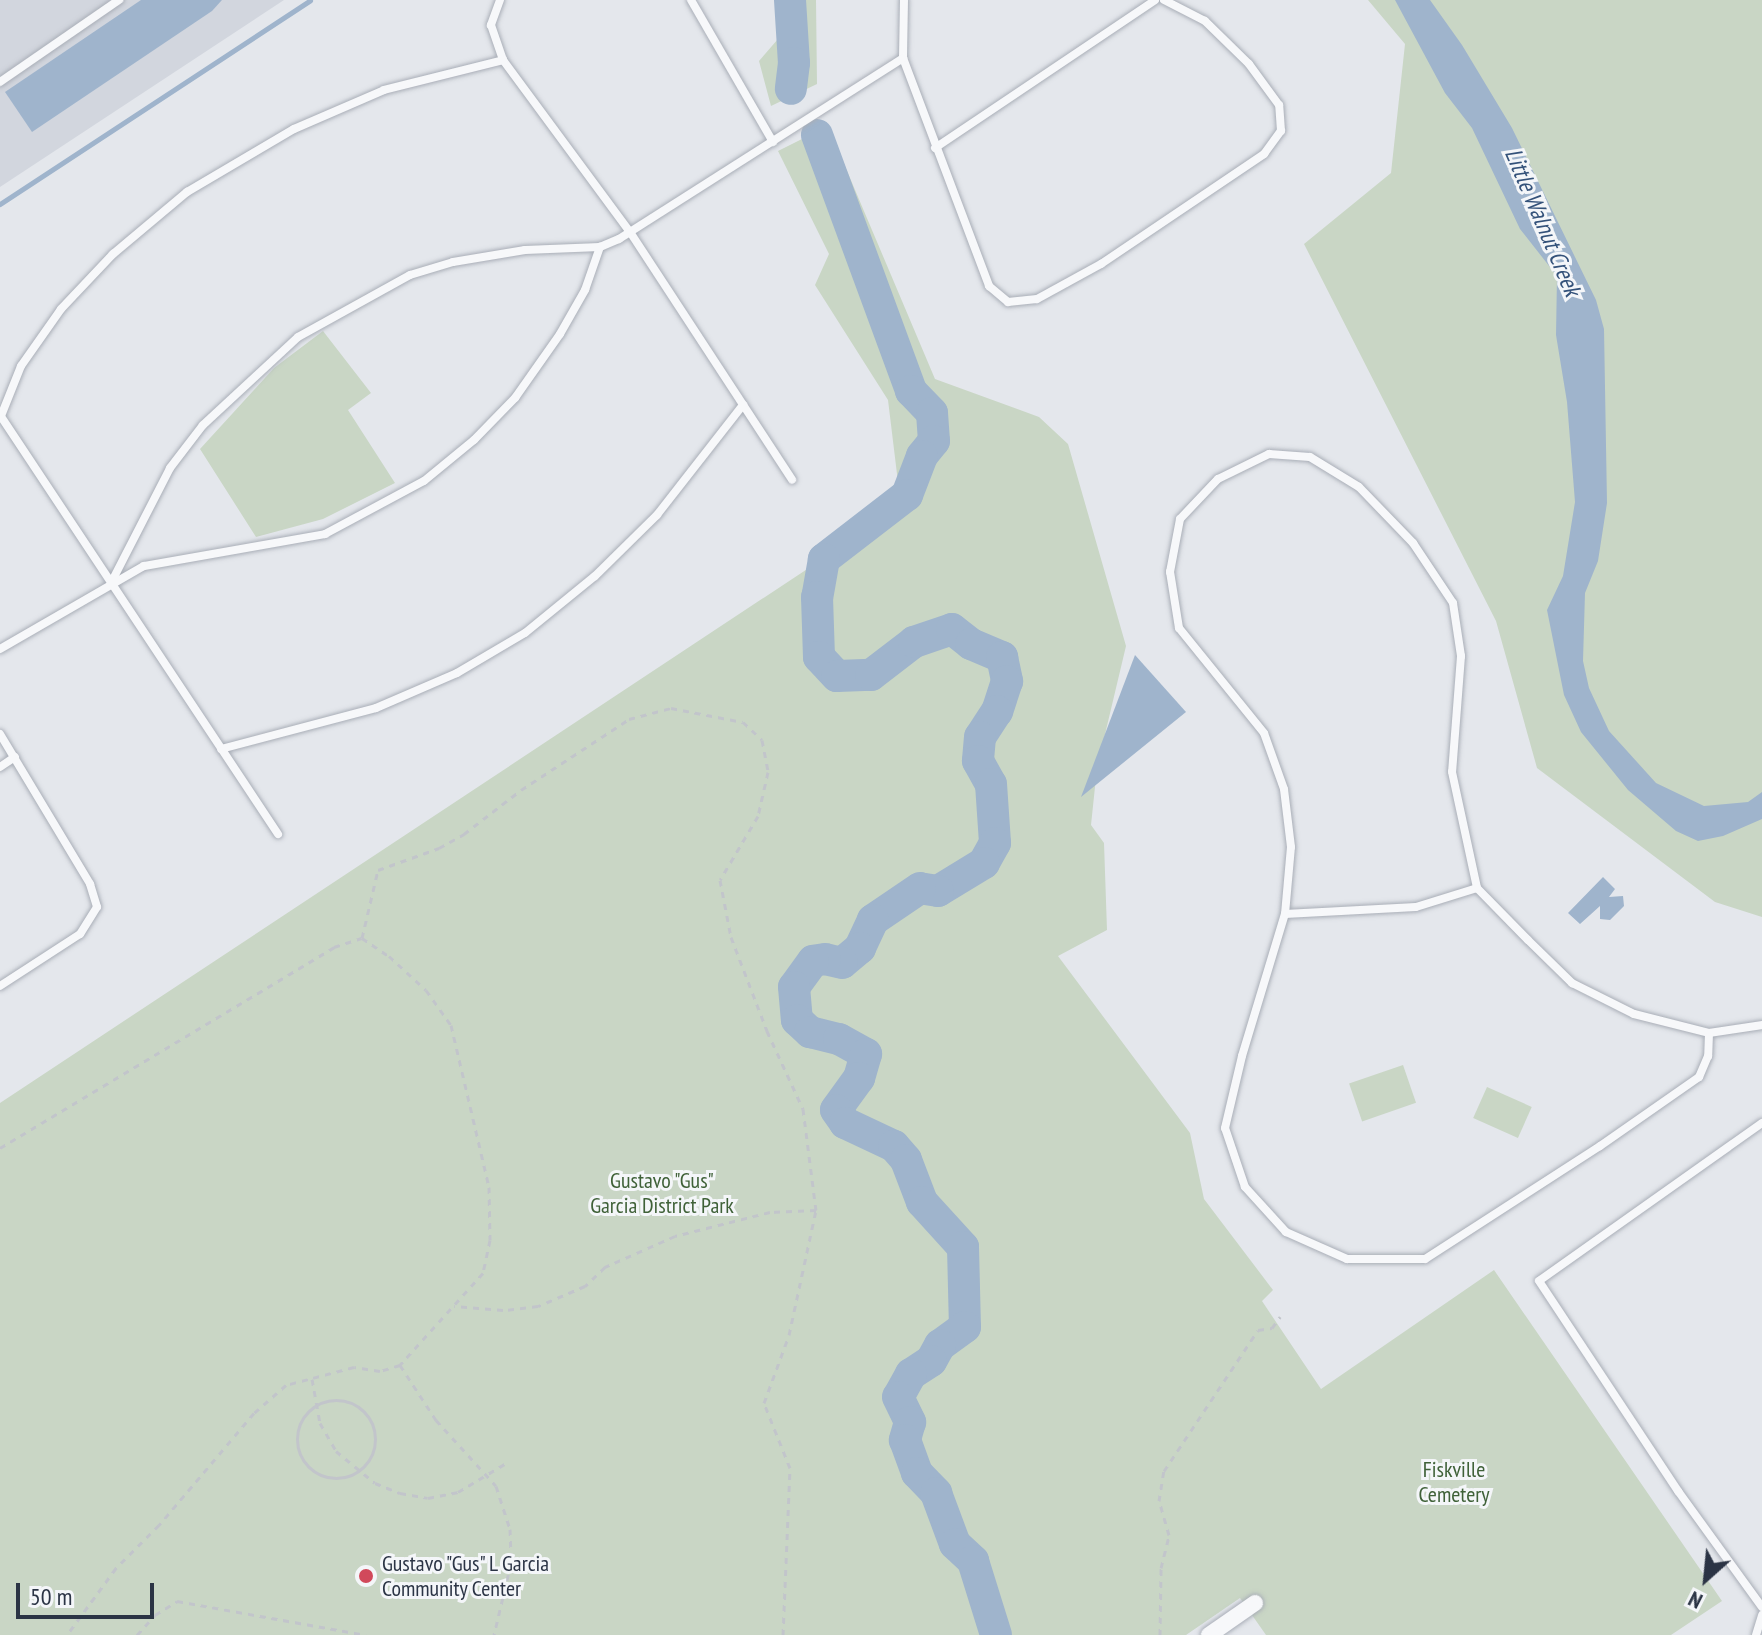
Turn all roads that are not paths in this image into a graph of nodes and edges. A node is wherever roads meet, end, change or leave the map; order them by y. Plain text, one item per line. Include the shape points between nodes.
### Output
1 (119, 0) edge
2 (500, 0) edge
3 (691, 0) edge
4 (904, 0) edge
5 (1155, 0) edge
6 (1164, 0) edge
7 (903, 58) junction
8 (503, 60) junction
9 (0, 82) edge
10 (773, 142) junction
11 (935, 148) junction
12 (630, 232) junction
13 (600, 247) junction
14 (743, 405) junction
15 (0, 416) edge
16 (792, 480) dead end
17 (111, 583) junction
18 (0, 649) edge
19 (0, 734) edge
20 (221, 749) junction
21 (15, 757) junction
22 (0, 767) edge
23 (278, 834) dead end
24 (1477, 888) junction
25 (1285, 914) junction
26 (0, 986) edge
27 (1762, 1025) edge
28 (1709, 1033) junction
29 (1762, 1123) edge
30 (1255, 1603) dead end
31 (1762, 1607) edge
32 (1762, 1615) edge
33 (1209, 1635) edge
34 (1756, 1635) edge

1 - 9 lane
2 - 8 lane via 491,25
3 - 10 lane
4 - 7 lane
5 - 11 lane
6 - 11 lane via 1205,21 1249,64 1279,105 1281,131 1264,154 1101,264 1037,299 1008,302 989,286
7 - 10 lane
7 - 11 lane
8 - 12 lane
8 - 15 lane via 384,90 294,129 187,192 113,254 61,309 21,366
10 - 12 lane
12 - 13 lane
12 - 14 lane
13 - 17 lane via 585,290 515,398 424,481 325,534 144,566
13 - 17 lane via 525,250 424,270 358,300 298,337 203,425 170,468
14 - 16 lane
14 - 20 lane via 657,515 595,576 525,633 457,673 376,708
15 - 17 lane
17 - 18 lane
17 - 20 lane
19 - 21 lane
20 - 23 lane
21 - 22 lane
21 - 26 lane via 90,884 97,907 80,934
24 - 25 lane via 1416,907
24 - 25 lane via 1452,772 1461,656 1453,603 1413,543 1359,487 1310,457 1269,454 1218,479 1180,519 1170,572 1179,628 1264,733 1284,789 1291,847
24 - 28 lane via 1572,983 1634,1014
25 - 28 lane via 1225,1128 1245,1187 1286,1232 1347,1259 1425,1259 1699,1077 1708,1056
27 - 28 lane
29 - 31 lane via 1539,1281
30 - 33 street
32 - 34 lane

